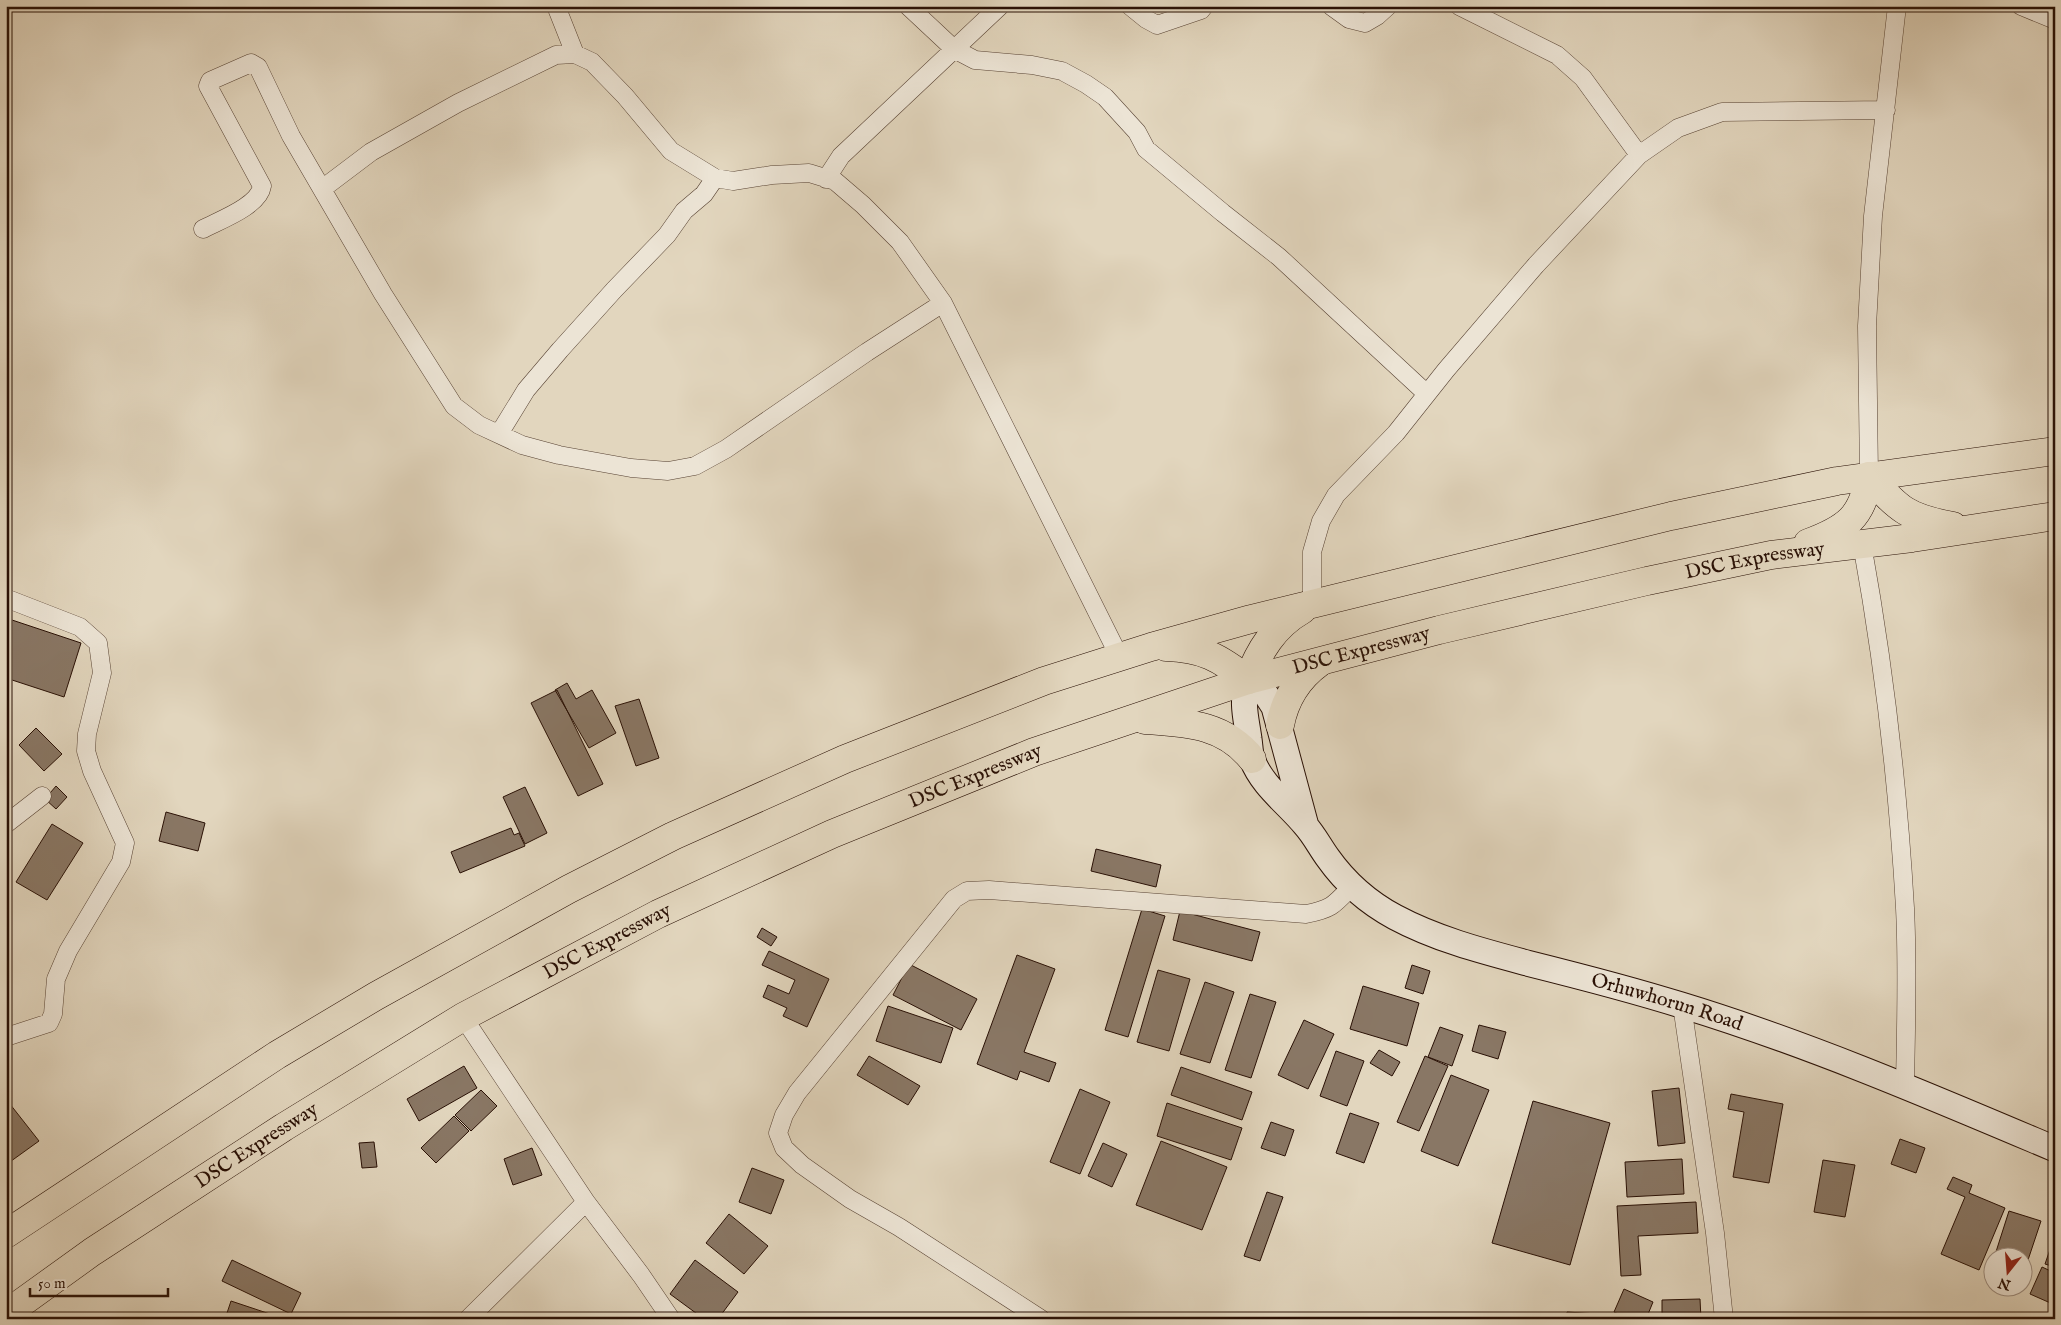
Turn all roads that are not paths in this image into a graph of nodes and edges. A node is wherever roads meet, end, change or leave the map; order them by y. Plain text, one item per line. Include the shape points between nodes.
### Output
1 (556, 6) edge
2 (908, 6) edge
3 (1000, 6) edge
4 (1130, 6) edge
5 (1204, 6) edge
6 (1331, 6) edge
7 (1388, 6) edge
8 (1459, 6) edge
9 (1897, 6) edge
10 (2021, 6) edge
11 (2055, 20) edge
12 (954, 49) junction
13 (575, 54) junction
14 (1886, 110) junction
15 (1639, 155) junction
16 (715, 178) junction
17 (826, 179) junction
18 (322, 189) junction
19 (203, 229) dead end
20 (943, 303) junction
21 (1427, 394) junction
22 (499, 434) junction
23 (2055, 451) edge
24 (1869, 476) junction
25 (2055, 516) edge
26 (1966, 529) junction
27 (1862, 544) junction
28 (1771, 556) junction
29 (8, 599) dead end
30 (1312, 605) junction
31 (1150, 646) junction
32 (1119, 656) junction
33 (1322, 660) junction
34 (1248, 680) junction
35 (1134, 720) junction
36 (1280, 725) junction
37 (1252, 759) junction
38 (42, 796) dead end
39 (6, 824) edge
40 (1306, 826) junction
41 (1352, 886) junction
42 (1682, 1005) junction
43 (463, 1017) junction
44 (6, 1037) edge
45 (1905, 1085) junction
46 (2055, 1149) edge
47 (586, 1202) junction
48 (6, 1234) edge
49 (6, 1314) edge
50 (468, 1319) edge
51 (670, 1319) edge
52 (1041, 1319) edge
53 (1724, 1319) edge

1 - 13 street
2 - 12 street
3 - 12 street
4 - 5 street via 1158,25 1201,10
6 - 7 street via 1349,19 1365,22
8 - 15 street via 1557,55 1583,78
9 - 14 street
10 - 11 street
12 - 17 street via 842,156
12 - 21 street via 975,60 1062,71 1105,97 1137,132 1146,149 1279,257
13 - 16 street via 592,62 671,151
13 - 18 street via 556,55 458,103 371,152
14 - 15 street via 1722,112 1678,128
14 - 24 street via 1873,216 1867,326
15 - 21 street via 1536,265
16 - 17 street via 733,181 809,173
16 - 22 street via 526,390
17 - 20 street via 835,181 900,242
18 - 19 street via 291,136 258,67 248,63 210,81 208,86 262,186 260,196 234,214
18 - 22 street via 454,406 479,426
20 - 22 street via 734,444 694,466 668,471 631,468 559,455 522,445
20 - 32 street
21 - 30 street via 1396,433 1336,495 1321,521 1312,552
23 - 24 main road
24 - 26 main road via 1908,513 1925,521
24 - 28 main road via 1861,507 1841,528
24 - 30 main road via 1671,516
25 - 26 main road, DSC Expressway
26 - 27 main road, DSC Expressway
27 - 28 main road, DSC Expressway
27 - 45 street via 1898,810 1906,966
28 - 33 main road, DSC Expressway via 1584,596
29 - 44 street via 80,627 98,644 102,673 86,751 126,843 121,862 68,951 56,979 53,1014 48,1023
30 - 31 main road
30 - 34 main road via 1294,615 1264,644
31 - 32 main road
31 - 34 main road via 1195,649 1211,654
32 - 48 main road via 1044,681 846,759 673,836 569,889 277,1055
33 - 34 main road, DSC Expressway
33 - 36 main road via 1292,690 1283,708
34 - 35 main road, DSC Expressway
34 - 36 street via 1265,693
34 - 37 street via 1243,697
35 - 37 main road via 1179,723 1212,730 1230,737
35 - 43 main road, DSC Expressway via 1034,752 832,834 658,914
36 - 40 street
37 - 40 street via 1274,793
38 - 39 street
40 - 41 street, Orhuwhorun Road
41 - 42 street, Orhuwhorun Road via 1395,917 1429,933 1476,949
41 - 52 street via 1326,910 1306,914 967,891 954,899 797,1093 778,1133 784,1148 802,1165 850,1199
42 - 45 street, Orhuwhorun Road via 1780,1037
42 - 53 street
43 - 47 street
43 - 49 main road, DSC Expressway via 284,1127 92,1252
45 - 46 street, Orhuwhorun Road
47 - 50 street
47 - 51 street

